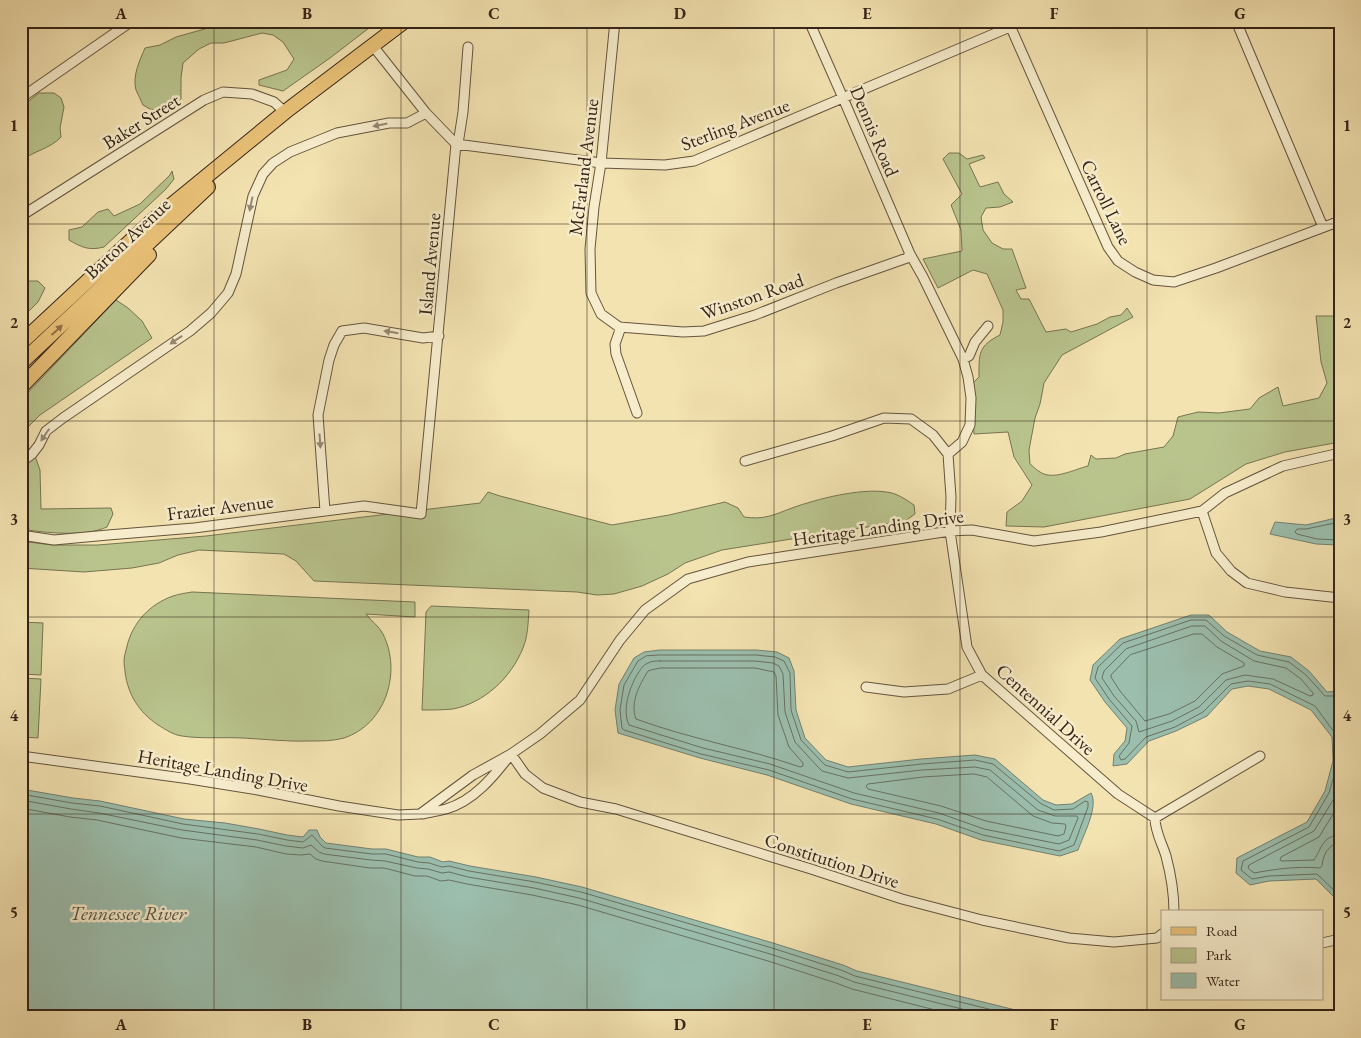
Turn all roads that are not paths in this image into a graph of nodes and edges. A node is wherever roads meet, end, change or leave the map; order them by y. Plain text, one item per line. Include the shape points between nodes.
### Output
1 (132, 21) edge
2 (405, 21) edge
3 (615, 21) edge
4 (809, 21) edge
5 (1236, 21) edge
6 (1009, 24) edge
7 (374, 46) junction
8 (468, 47) dead end
9 (21, 98) edge
10 (843, 98) junction
11 (285, 112) junction
12 (426, 113) junction
13 (255, 137) junction
14 (457, 144) junction
15 (601, 163) junction
16 (214, 180) junction
17 (21, 216) edge
18 (1340, 221) edge
19 (1323, 227) junction
20 (910, 254) junction
21 (601, 314) joint
22 (988, 326) dead end
23 (621, 327) junction
24 (439, 336) junction
25 (21, 343) edge
26 (963, 359) junction
27 (21, 363) edge
28 (21, 387) edge
29 (637, 413) dead end
30 (1340, 453) edge
31 (948, 454) junction
32 (745, 461) dead end
33 (21, 462) edge
34 (325, 511) junction
35 (1202, 511) junction
36 (421, 514) joint
37 (950, 531) junction
38 (21, 535) edge
39 (1340, 598) edge
40 (982, 675) junction
41 (866, 687) dead end
42 (512, 754) junction
43 (21, 756) edge
44 (1260, 756) dead end
45 (420, 814) junction
46 (1155, 818) junction
47 (1174, 910) edge
48 (1161, 935) edge
49 (1340, 939) edge
50 (1324, 943) edge

1 - 9 street
2 - 7 main road, Barton Avenue
3 - 15 street, McFarland Avenue
4 - 10 street, Dennis Road
5 - 19 street
6 - 10 street, Sterling Avenue
6 - 19 street, Carroll Lane via 1107,246 1118,261 1135,272 1153,280 1174,282
7 - 11 main road, Barton Avenue
7 - 12 street
8 - 14 street, Island Avenue
10 - 15 street, Sterling Avenue via 694,161 665,165
10 - 20 street, Dennis Road
11 - 13 main road, Barton Avenue
11 - 17 street, Baker Street via 274,102 252,94 223,92 204,100
12 - 14 street
12 -> 33 street via 407,123 389,123 337,133 272,163 253,196 236,274 228,292 211,313 46,431 40,445
13 - 16 main road, Barton Avenue
13 - 25 main road, Barton Avenue via 152,222
14 - 15 street, Sterling Avenue
14 - 24 street, Island Avenue
15 - 21 street, McFarland Avenue via 590,249 591,292
27 -> 16 main road, Barton Avenue
16 - 28 main road via 151,253
18 - 19 street, Carroll Lane
20 - 23 street, Winston Road via 907,258 755,315 704,331
20 - 26 street, Dennis Road
21 - 23 street, Winston Road
22 - 26 street
23 - 29 street via 615,344 616,354
24 -> 34 street via 423,338 364,328 342,331 329,360 318,415
24 - 36 street, Island Avenue
26 - 31 street, Dennis Road via 971,398 970,425 962,442
30 - 35 street, Heritage Landing Drive via 1283,466 1225,493
31 - 32 street via 933,435 911,419 884,418
31 - 37 street, Centennial Drive
34 - 36 street, Frazier Avenue via 364,506
34 - 38 street, Frazier Avenue via 108,536 54,540
35 - 37 street, Heritage Landing Drive via 1101,532 1034,541 972,530
35 - 39 street via 1216,553 1230,571 1247,583 1285,592
37 - 40 street, Centennial Drive via 967,647
37 - 42 street, Heritage Landing Drive via 748,562 688,579 645,610 620,640 580,700
40 - 41 street via 948,689 904,692
40 - 46 street, Centennial Drive via 1118,794
42 - 45 street, Heritage Landing Drive via 473,775
42 - 45 street, Heritage Landing Drive via 469,798 448,809
42 - 48 street, Constitution Drive via 525,774 543,788 580,802 616,809 902,899 1069,938 1114,942 1157,938
43 - 45 street, Heritage Landing Drive via 190,779 398,816
44 - 46 street
46 - 47 street via 1174,893
49 - 50 street

